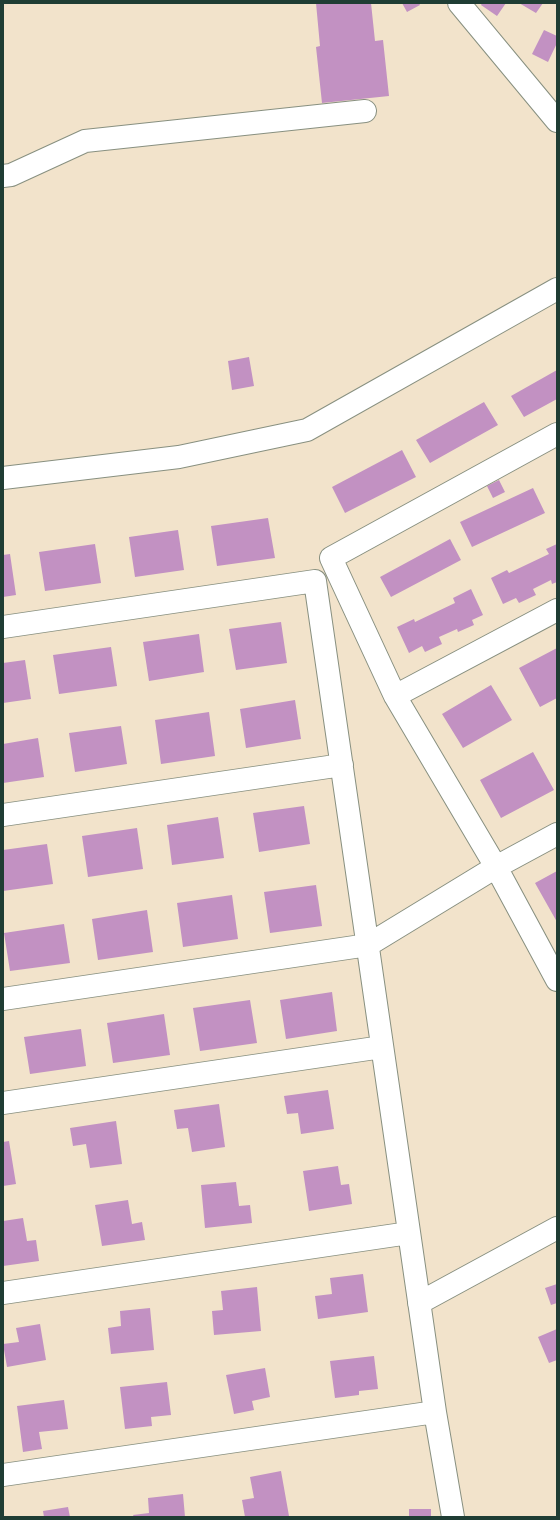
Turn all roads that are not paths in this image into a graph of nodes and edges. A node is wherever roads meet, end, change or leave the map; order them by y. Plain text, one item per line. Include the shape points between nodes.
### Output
1 (459, 3) edge
2 (365, 111) dead end
3 (557, 121) edge
4 (3, 176) edge
5 (557, 289) edge
6 (557, 434) edge
7 (3, 478) edge
8 (331, 558) junction
9 (315, 581) junction
10 (557, 610) edge
11 (3, 627) edge
12 (396, 696) junction
13 (342, 765) junction
14 (3, 815) edge
15 (557, 834) edge
16 (496, 867) junction
17 (368, 945) junction
18 (557, 980) edge
19 (3, 999) edge
20 (382, 1047) junction
21 (3, 1103) edge
22 (557, 1228) edge
23 (409, 1233) junction
24 (3, 1293) edge
25 (419, 1304) junction
26 (435, 1412) junction
27 (3, 1475) edge
28 (453, 1517) edge

1 - 3 street
2 - 4 street via 85,141 11,175
5 - 7 street via 307,430 178,457
6 - 8 street
8 - 9 street
8 - 12 street
9 - 11 street
9 - 13 street
10 - 12 street
12 - 16 street
13 - 14 street
13 - 17 street
15 - 16 street
16 - 17 street
16 - 18 street
17 - 19 street
17 - 20 street
20 - 21 street
20 - 23 street
22 - 25 street
23 - 24 street
23 - 25 street
25 - 26 street
26 - 27 street
26 - 28 street

